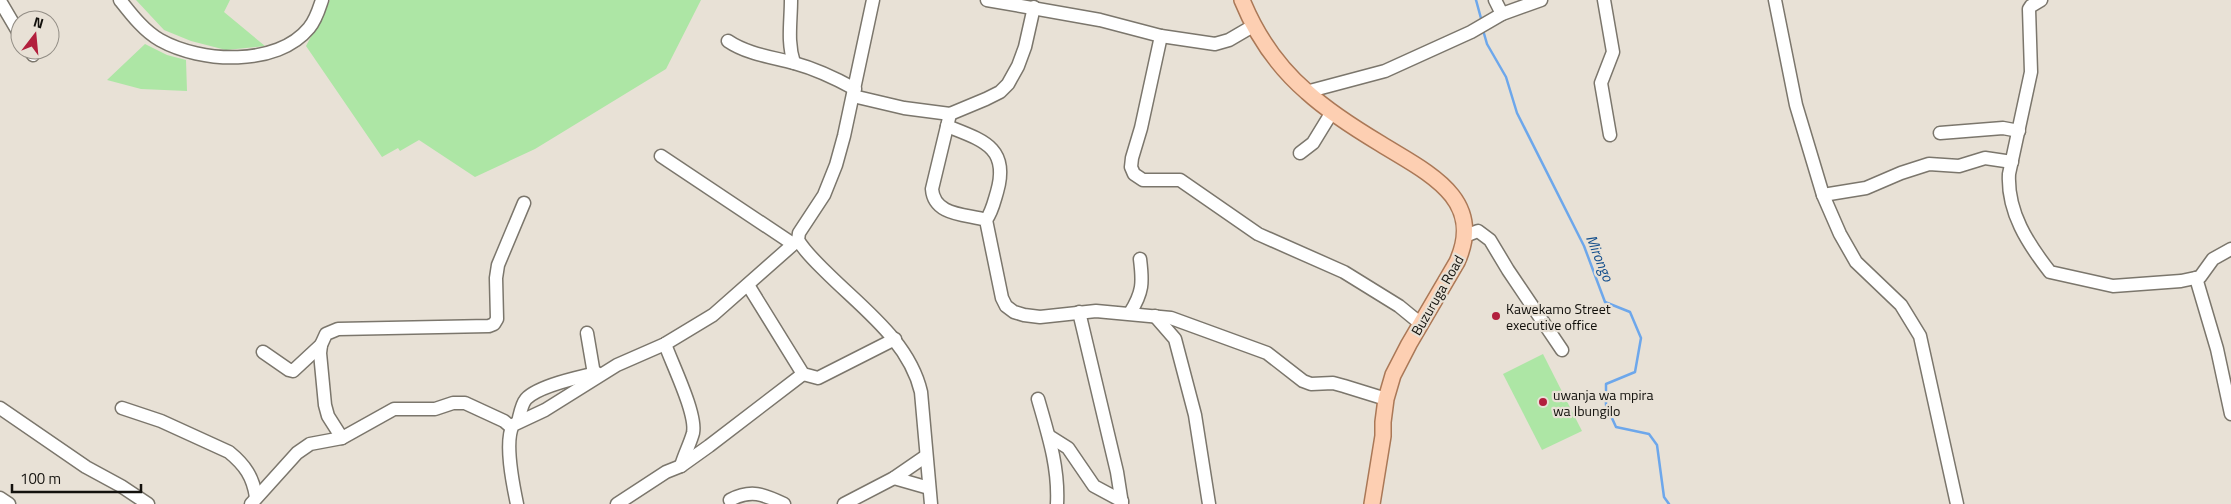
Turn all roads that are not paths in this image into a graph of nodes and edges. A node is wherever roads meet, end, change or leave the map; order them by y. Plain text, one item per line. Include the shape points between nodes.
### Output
1 (120, 0) edge
2 (322, 0) edge
3 (791, 0) edge
4 (873, 0) edge
5 (987, 0) edge
6 (1242, 0) edge
7 (1495, 0) edge
8 (1541, 0) edge
9 (1604, 0) edge
10 (1775, 0) edge
11 (2042, 0) edge
12 (0, 1) edge
13 (1034, 7) junction
14 (1502, 14) junction
15 (10, 18) edge
16 (1253, 26) junction
17 (1161, 36) junction
18 (728, 41) dead end
19 (794, 63) junction
20 (1306, 92) junction
21 (854, 93) junction
22 (1332, 112) junction
23 (949, 120) junction
24 (2019, 131) junction
25 (1940, 133) dead end
26 (1610, 135) dead end
27 (1300, 153) dead end
28 (661, 156) dead end
29 (2012, 162) junction
30 (1823, 195) junction
31 (524, 203) dead end
32 (986, 220) junction
33 (1465, 236) junction
34 (796, 242) junction
35 (2231, 249) edge
36 (1140, 259) dead end
37 (2196, 278) junction
38 (748, 285) junction
39 (1079, 312) junction
40 (1130, 313) junction
41 (1155, 316) junction
42 (1421, 324) junction
43 (587, 333) dead end
44 (895, 339) junction
45 (664, 344) junction
46 (321, 345) junction
47 (1562, 350) dead end
48 (262, 352) dead end
49 (600, 373) junction
50 (803, 374) junction
51 (1038, 399) dead end
52 (1386, 399) junction
53 (0, 408) edge
54 (122, 408) dead end
55 (2231, 414) edge
56 (515, 424) junction
57 (1049, 436) junction
58 (342, 438) junction
59 (926, 456) junction
60 (681, 466) junction
61 (894, 478) junction
62 (928, 488) junction
63 (0, 498) edge
64 (254, 500) edge
65 (730, 500) dead end
66 (1122, 502) edge
67 (9, 504) edge
68 (148, 504) edge
69 (517, 504) edge
70 (618, 504) edge
71 (784, 504) edge
72 (844, 504) edge
73 (931, 504) edge
74 (1057, 504) edge
75 (1209, 504) edge
76 (1372, 504) edge
77 (1957, 504) edge

1 - 2 street via 134,18 160,40 185,50 222,58 276,50 298,39 310,27
3 - 19 street via 789,37
4 - 21 street
5 - 13 street
6 - 16 main road, Buzuruga Road
7 - 14 street
8 - 14 street
9 - 26 street via 1613,52 1601,83
10 - 30 street via 1796,105
11 - 24 street via 2030,6 2029,10 2031,72
12 - 15 street
13 - 17 street
13 - 23 street via 1025,47 1008,84 1000,92
14 - 20 street via 1471,32 1385,71
16 - 17 street via 1220,43
16 - 20 main road, Buzuruga Road via 1273,58
17 - 42 street via 1132,158 1134,174 1143,180 1180,180 1258,234 1344,272 1399,306
18 - 19 street via 736,47
19 - 21 street via 822,72
20 - 22 main road, Buzuruga Road
21 - 23 street
21 - 34 street via 836,165 824,195
22 - 27 street via 1313,143
22 - 33 main road, Buzuruga Road via 1438,179 1457,201 1466,223
23 - 32 street via 990,146 998,157 1001,180 993,209
23 - 32 street via 932,194 947,212
24 - 25 street via 2003,128
24 - 29 street
28 - 34 street
29 - 30 street via 1985,158 1959,166 1930,164 1866,188
29 - 37 street via 2009,189 2014,211 2021,229 2050,272 2113,286
30 - 77 street via 1853,258 1901,305 1920,336
31 - 46 street via 498,264 497,319 494,324 338,329 326,334
32 - 39 street via 1006,306 1014,312 1040,316
33 - 42 main road, Buzuruga Road via 1457,262
33 - 47 street via 1482,232 1490,240
34 - 38 street
34 - 44 street
35 - 37 street via 2213,259 2203,274
36 - 40 street via 1142,288
37 - 55 street via 2217,349
38 - 45 street via 713,316
38 - 50 street
39 - 40 street
39 - 66 street
40 - 41 street
41 - 52 street via 1171,318 1267,353 1311,384 1344,386
41 - 75 street via 1175,339 1195,415
42 - 52 main road, Buzuruga Road via 1393,375
43 - 49 street
44 - 50 street via 818,378
44 - 59 street via 917,376
45 - 49 street
45 - 60 street via 694,425
46 - 48 street via 293,371
46 - 58 street via 325,405
49 - 56 street via 545,410
49 - 56 street via 564,381 530,396
50 - 60 street
51 - 57 street
52 - 76 main road, Buzuruga Road
53 - 68 street via 86,467
54 - 64 street via 161,421 229,452 251,475
56 - 58 street via 472,405 453,403 434,409 394,409
56 - 69 street via 510,447
57 - 66 street via 1068,448 1094,486
57 - 74 street via 1054,453
58 - 64 street via 310,444 297,453
59 - 61 street
59 - 62 street
60 - 70 street via 666,472
61 - 62 street
61 - 72 street
62 - 73 street
63 - 67 street
65 - 71 street via 753,493

